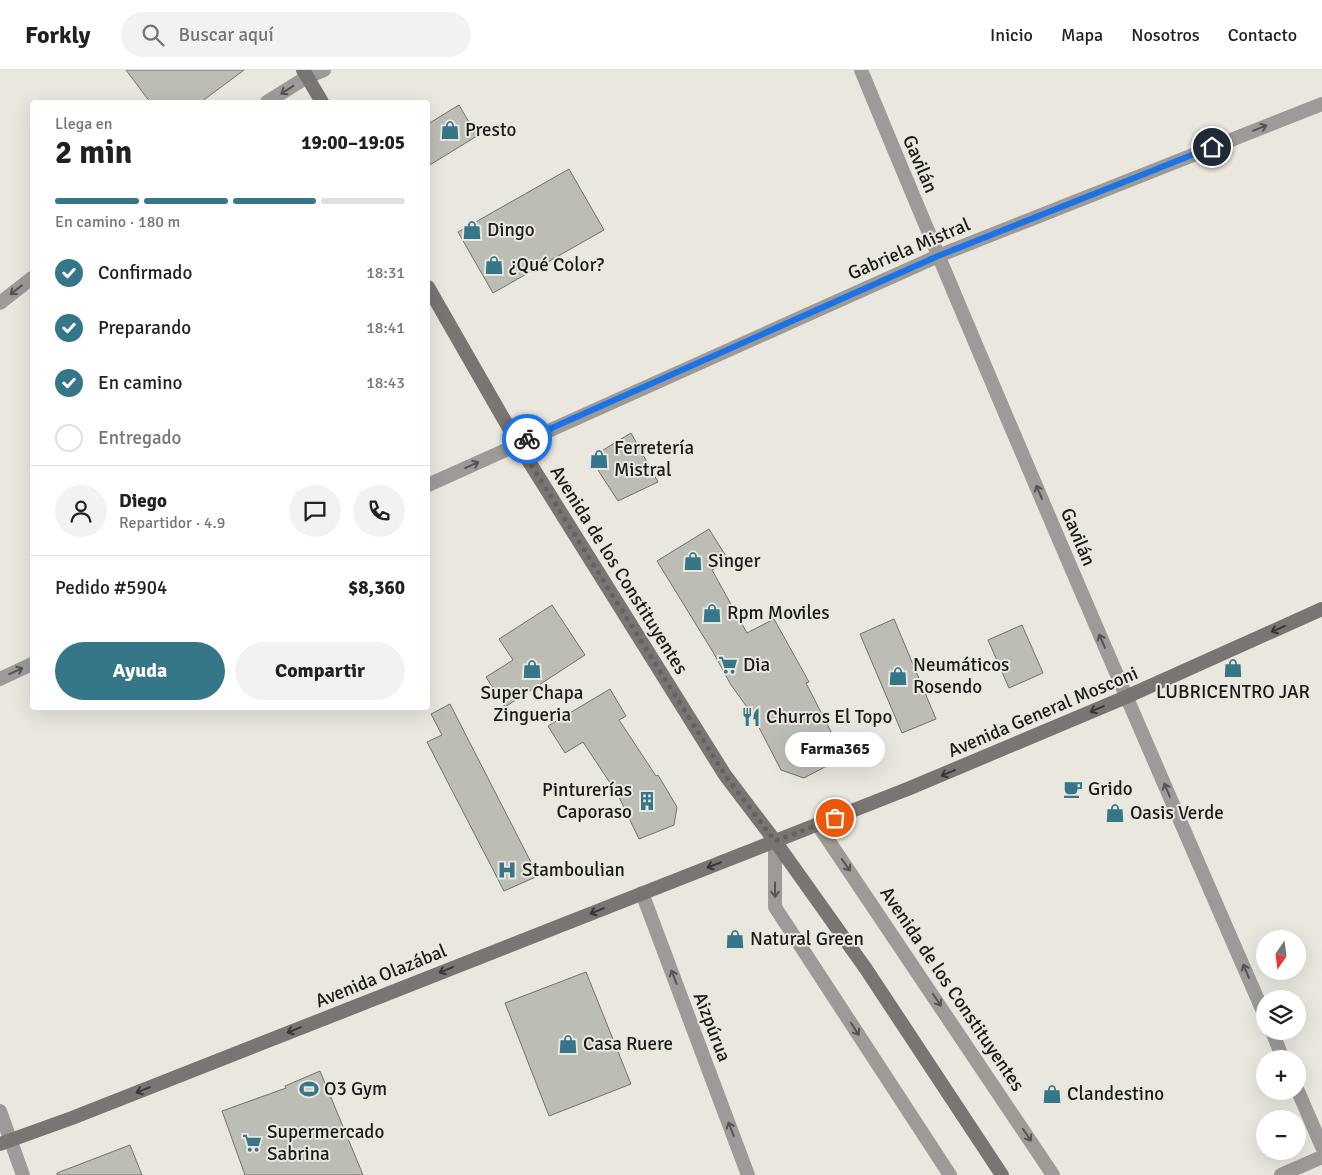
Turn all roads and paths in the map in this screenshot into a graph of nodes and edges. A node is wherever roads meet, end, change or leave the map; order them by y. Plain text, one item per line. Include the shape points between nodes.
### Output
1 (324, 70) edge
2 (860, 70) edge
3 (305, 73) edge
4 (270, 100) edge
5 (321, 100) edge
6 (1322, 104) edge
7 (938, 256) junction
8 (30, 280) edge
9 (430, 290) edge
10 (0, 303) edge
11 (518, 444) junction
12 (430, 484) edge
13 (1322, 609) edge
14 (30, 665) edge
15 (0, 679) edge
16 (1126, 697) junction
17 (818, 825) junction
18 (775, 841) junction
19 (642, 893) junction
20 (1256, 995) edge
21 (1302, 1100) edge
22 (0, 1111) edge
23 (5, 1142) edge
24 (1322, 1147) edge
25 (1322, 1157) edge
26 (23, 1175) edge
27 (748, 1175) edge
28 (950, 1175) edge
29 (1002, 1175) edge
30 (1054, 1175) edge
31 (1281, 1175) edge

1 - 3 street
2 - 7 street, Gavilán
3 -> 4 street
3 - 5 main road
7 -> 6 street, Gabriela Mistral
7 - 11 street, Gabriela Mistral
16 -> 7 street, Gavilán
8 -> 10 street
9 - 11 main road, Avenida de los Constituyentes
12 -> 11 street, Gabriela Mistral
11 - 18 main road, Avenida de los Constituyentes via 725,775
13 -> 16 main road, Avenida General Mosconi
15 -> 14 street
16 -> 17 main road, Avenida General Mosconi
20 -> 16 street, Gavilán
17 - 18 main road, Avenida General Mosconi
17 -> 30 street, Avenida de los Constituyentes
18 -> 19 main road, Avenida Olazábal
18 -> 28 street via 775,907
18 - 29 main road, Avenida de los Constituyentes via 866,969
19 -> 23 main road, Avenida Olazábal
27 -> 19 street, Aizpúrua
21 - 24 street
22 - 23 street
23 - 26 street
25 - 31 street

